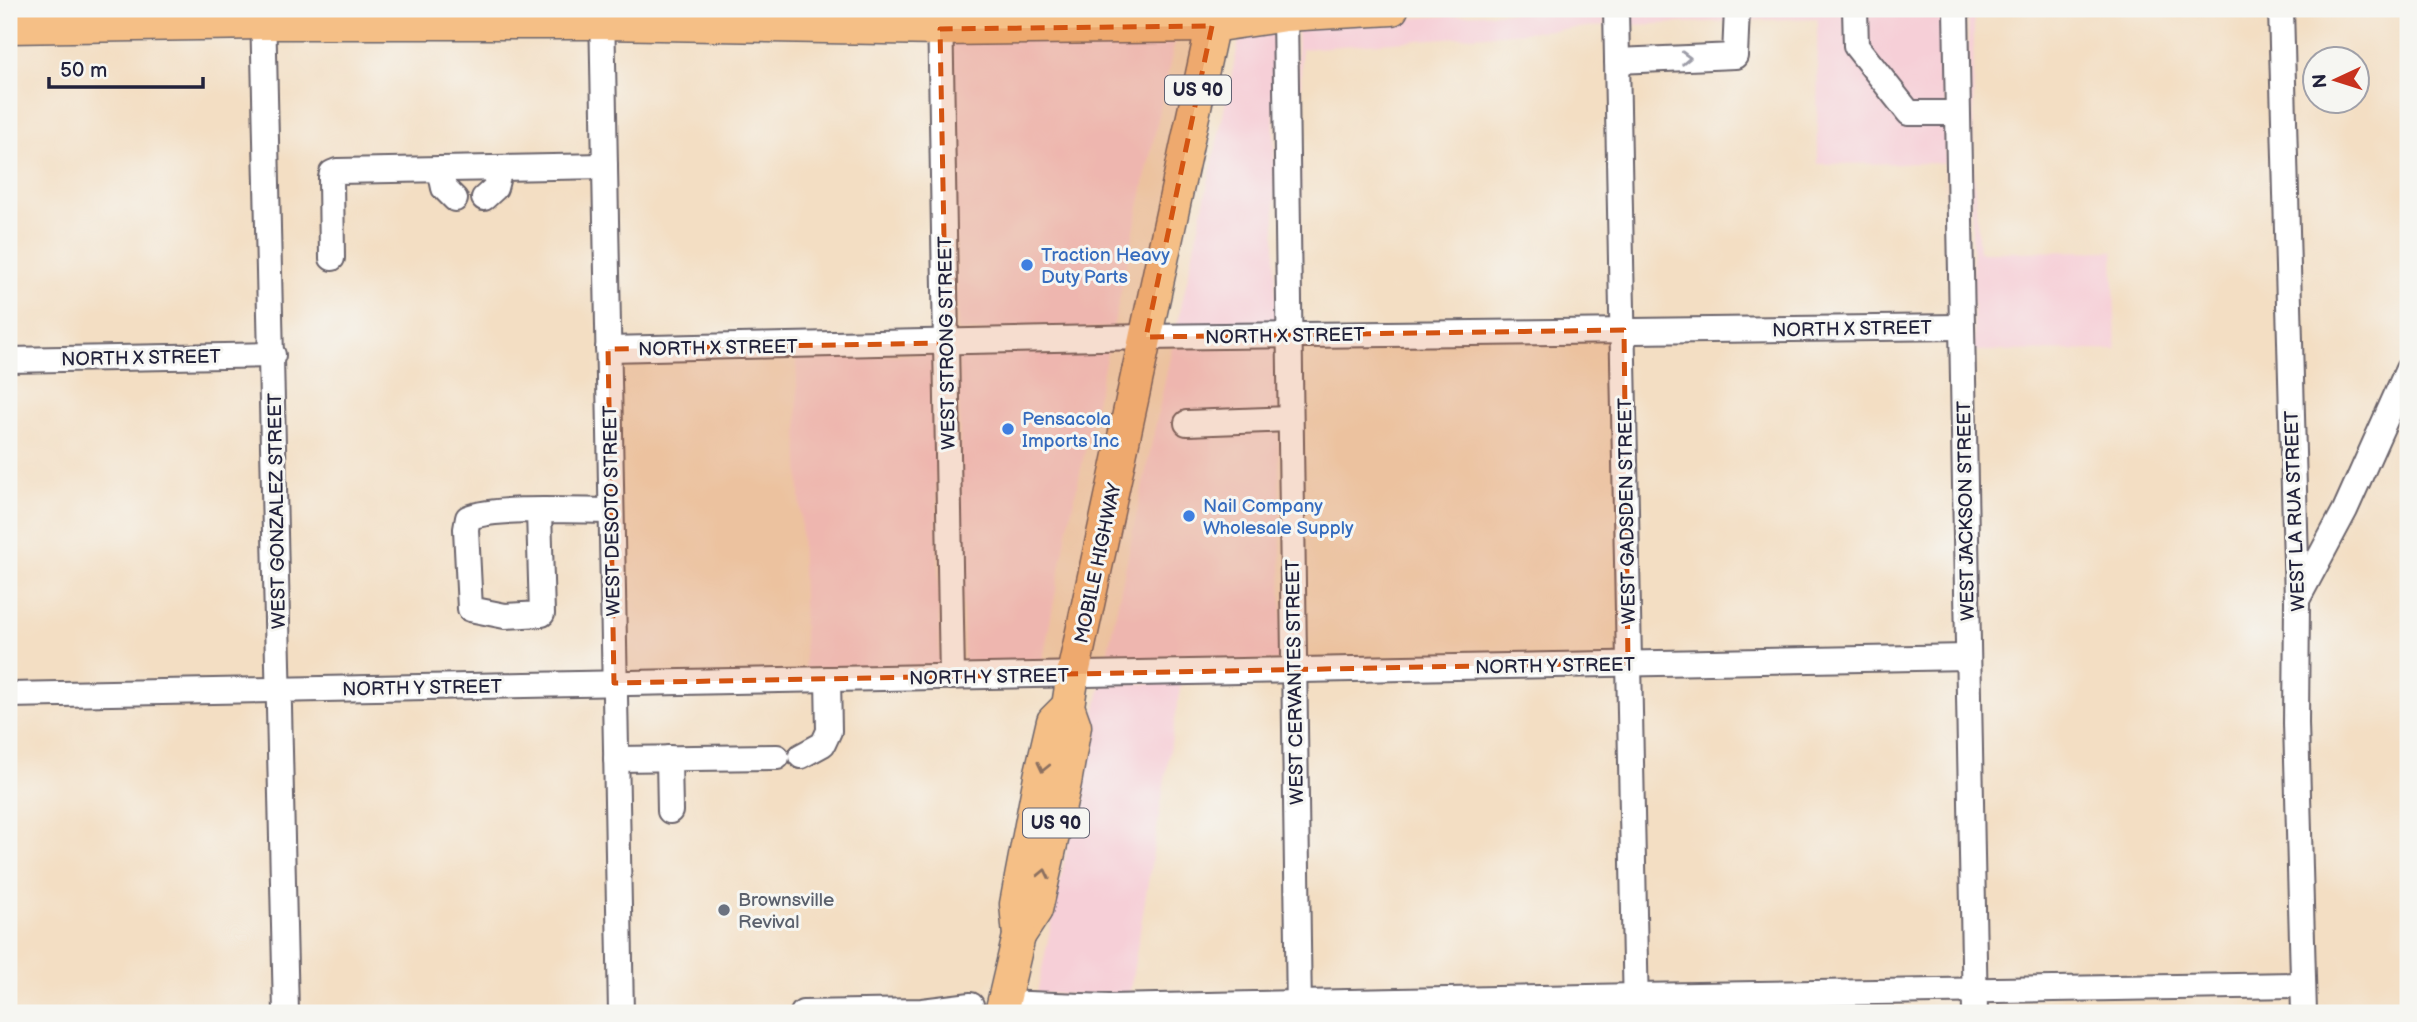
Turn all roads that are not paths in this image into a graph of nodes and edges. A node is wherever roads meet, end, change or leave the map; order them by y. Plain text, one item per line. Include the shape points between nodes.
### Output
1 (1392, 9) edge
2 (1616, 9) edge
3 (1737, 9) edge
4 (1855, 9) edge
5 (1956, 9) edge
6 (2281, 9) edge
7 (1285, 15) junction
8 (263, 16) edge
9 (506, 16) edge
10 (602, 16) edge
11 (1214, 17) edge
12 (940, 19) edge
13 (9, 27) edge
14 (1617, 61) junction
15 (1957, 113) junction
16 (605, 166) junction
17 (500, 168) junction
18 (440, 169) junction
19 (484, 198) dead end
20 (455, 199) dead end
21 (332, 258) dead end
22 (1961, 327) junction
23 (1624, 330) junction
24 (1288, 335) junction
25 (1146, 337) junction
26 (946, 343) junction
27 (608, 349) junction
28 (273, 355) junction
29 (9, 360) edge
30 (2408, 369) edge
31 (1290, 419) junction
32 (1187, 423) dead end
33 (611, 511) junction
34 (539, 512) junction
35 (2297, 600) junction
36 (1968, 657) junction
37 (1628, 663) junction
38 (1295, 671) junction
39 (1073, 674) junction
40 (952, 677) junction
41 (828, 679) junction
42 (614, 683) junction
43 (279, 689) junction
44 (9, 695) edge
45 (669, 758) junction
46 (616, 760) junction
47 (670, 811) dead end
48 (2303, 985) junction
49 (1975, 1001) edge
50 (1636, 1004) edge
51 (992, 1007) edge
52 (1298, 1009) edge
53 (286, 1013) edge
54 (621, 1013) edge
55 (803, 1013) edge
56 (2304, 1013) edge

1 - 7 main road
2 - 14 street, WEST GADSDEN STREET
14 -> 3 street via 1735,56
4 - 15 street via 1856,46 1909,113
5 - 15 street, WEST JACKSON STREET
6 - 35 street, WEST LA RUA STREET
7 - 11 main road
7 - 24 street, WEST CERVANTES STREET
8 - 9 main road
8 - 13 main road
8 - 28 street, WEST GONZALEZ STREET
9 - 10 main road
10 - 12 main road
10 - 16 street, WEST DESOTO STREET
11 - 12 main road
11 - 25 main road, MOBILE HIGHWAY / US 90
12 - 26 street, WEST STRONG STREET
14 - 23 street, WEST GADSDEN STREET
15 - 22 street, WEST JACKSON STREET
16 - 17 street
16 - 27 street, WEST DESOTO STREET
17 - 18 street
17 - 19 street via 495,188
18 - 20 street via 444,188
18 - 21 street via 332,173
22 - 23 street, NORTH X STREET
22 - 36 street, WEST JACKSON STREET
23 - 24 street, NORTH X STREET
23 - 37 street, WEST GADSDEN STREET
24 - 25 street, NORTH X STREET
24 - 31 street, WEST CERVANTES STREET
25 - 26 street, NORTH X STREET
25 - 39 main road, MOBILE HIGHWAY / US 90
26 - 27 street, NORTH X STREET
26 - 40 street, WEST STRONG STREET
27 - 33 street, WEST DESOTO STREET
28 - 29 street, NORTH X STREET
28 - 43 street, WEST GONZALEZ STREET
30 - 35 street via 2345,510
31 - 32 street
31 - 38 street, WEST CERVANTES STREET
33 - 34 street
33 - 42 street, WEST DESOTO STREET
34 - 34 street via 479,513 468,518 470,609 505,616 542,614
35 - 48 street, WEST LA RUA STREET
36 - 37 street, NORTH Y STREET
36 - 49 street, WEST JACKSON STREET
37 - 38 street, NORTH Y STREET
37 - 50 street, WEST GADSDEN STREET
38 - 39 street, NORTH Y STREET
38 - 52 street, WEST CERVANTES STREET
39 - 40 street, NORTH Y STREET
39 - 51 main road, MOBILE HIGHWAY / US 90 via 1068,706 1053,721 1040,777 1016,904 1019,936
40 - 41 street, NORTH Y STREET
41 - 42 street, NORTH Y STREET
41 - 45 street via 829,731 823,744 789,757
42 - 43 street, NORTH Y STREET
42 - 46 street, WEST DESOTO STREET
43 - 44 street, NORTH Y STREET
43 - 53 street, WEST GONZALEZ STREET
45 - 46 street
45 - 47 street
46 - 54 street, WEST DESOTO STREET
48 - 49 street
48 - 56 street, WEST LA RUA STREET
49 - 50 street
50 - 52 street
51 - 52 street
51 - 55 street

